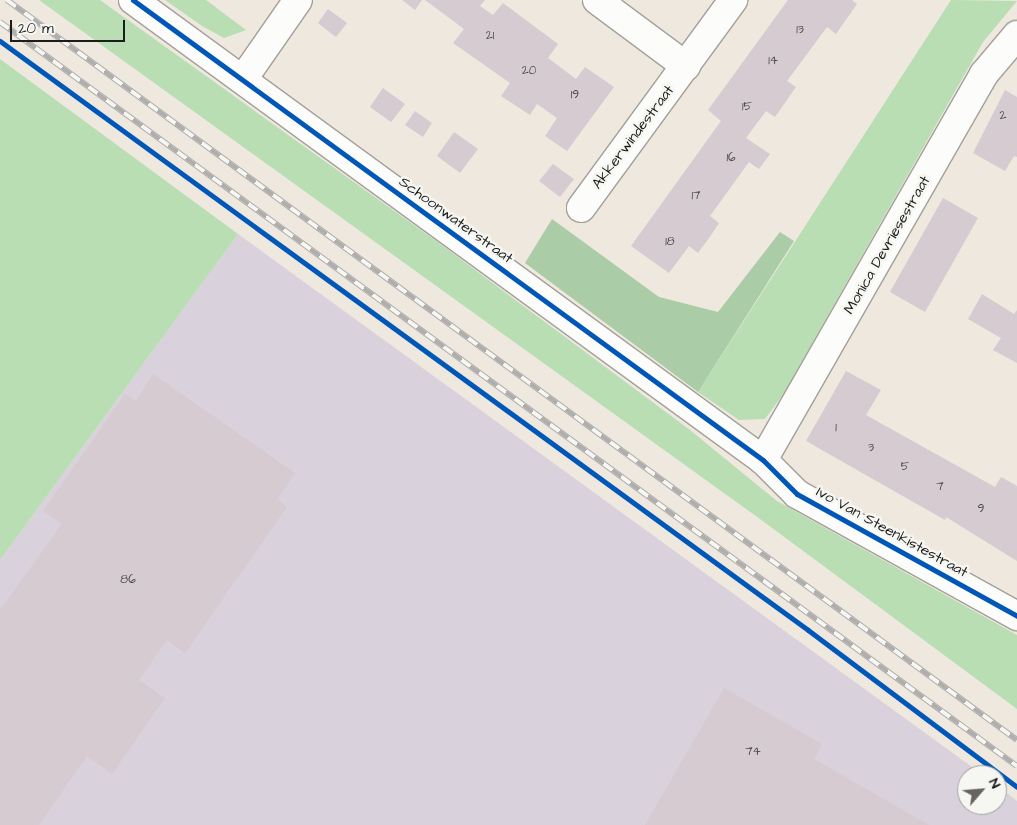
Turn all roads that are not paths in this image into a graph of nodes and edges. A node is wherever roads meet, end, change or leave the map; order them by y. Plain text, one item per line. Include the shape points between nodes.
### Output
1 (133, 0) edge
2 (298, 0) edge
3 (597, 0) edge
4 (733, 0) edge
5 (1017, 35) edge
6 (686, 66) junction
7 (243, 79) junction
8 (580, 208) dead end
9 (763, 460) junction
10 (1017, 616) edge

1 - 7 street, Schoonwaterstraat
2 - 7 street
3 - 6 street
4 - 6 street, Akkerwindestraat
5 - 9 street, Monica Devriesestraat via 984,74
6 - 8 street, Akkerwindestraat
7 - 9 street, Schoonwaterstraat
9 - 10 street, Ivo Van Steenkistestraat via 798,494

